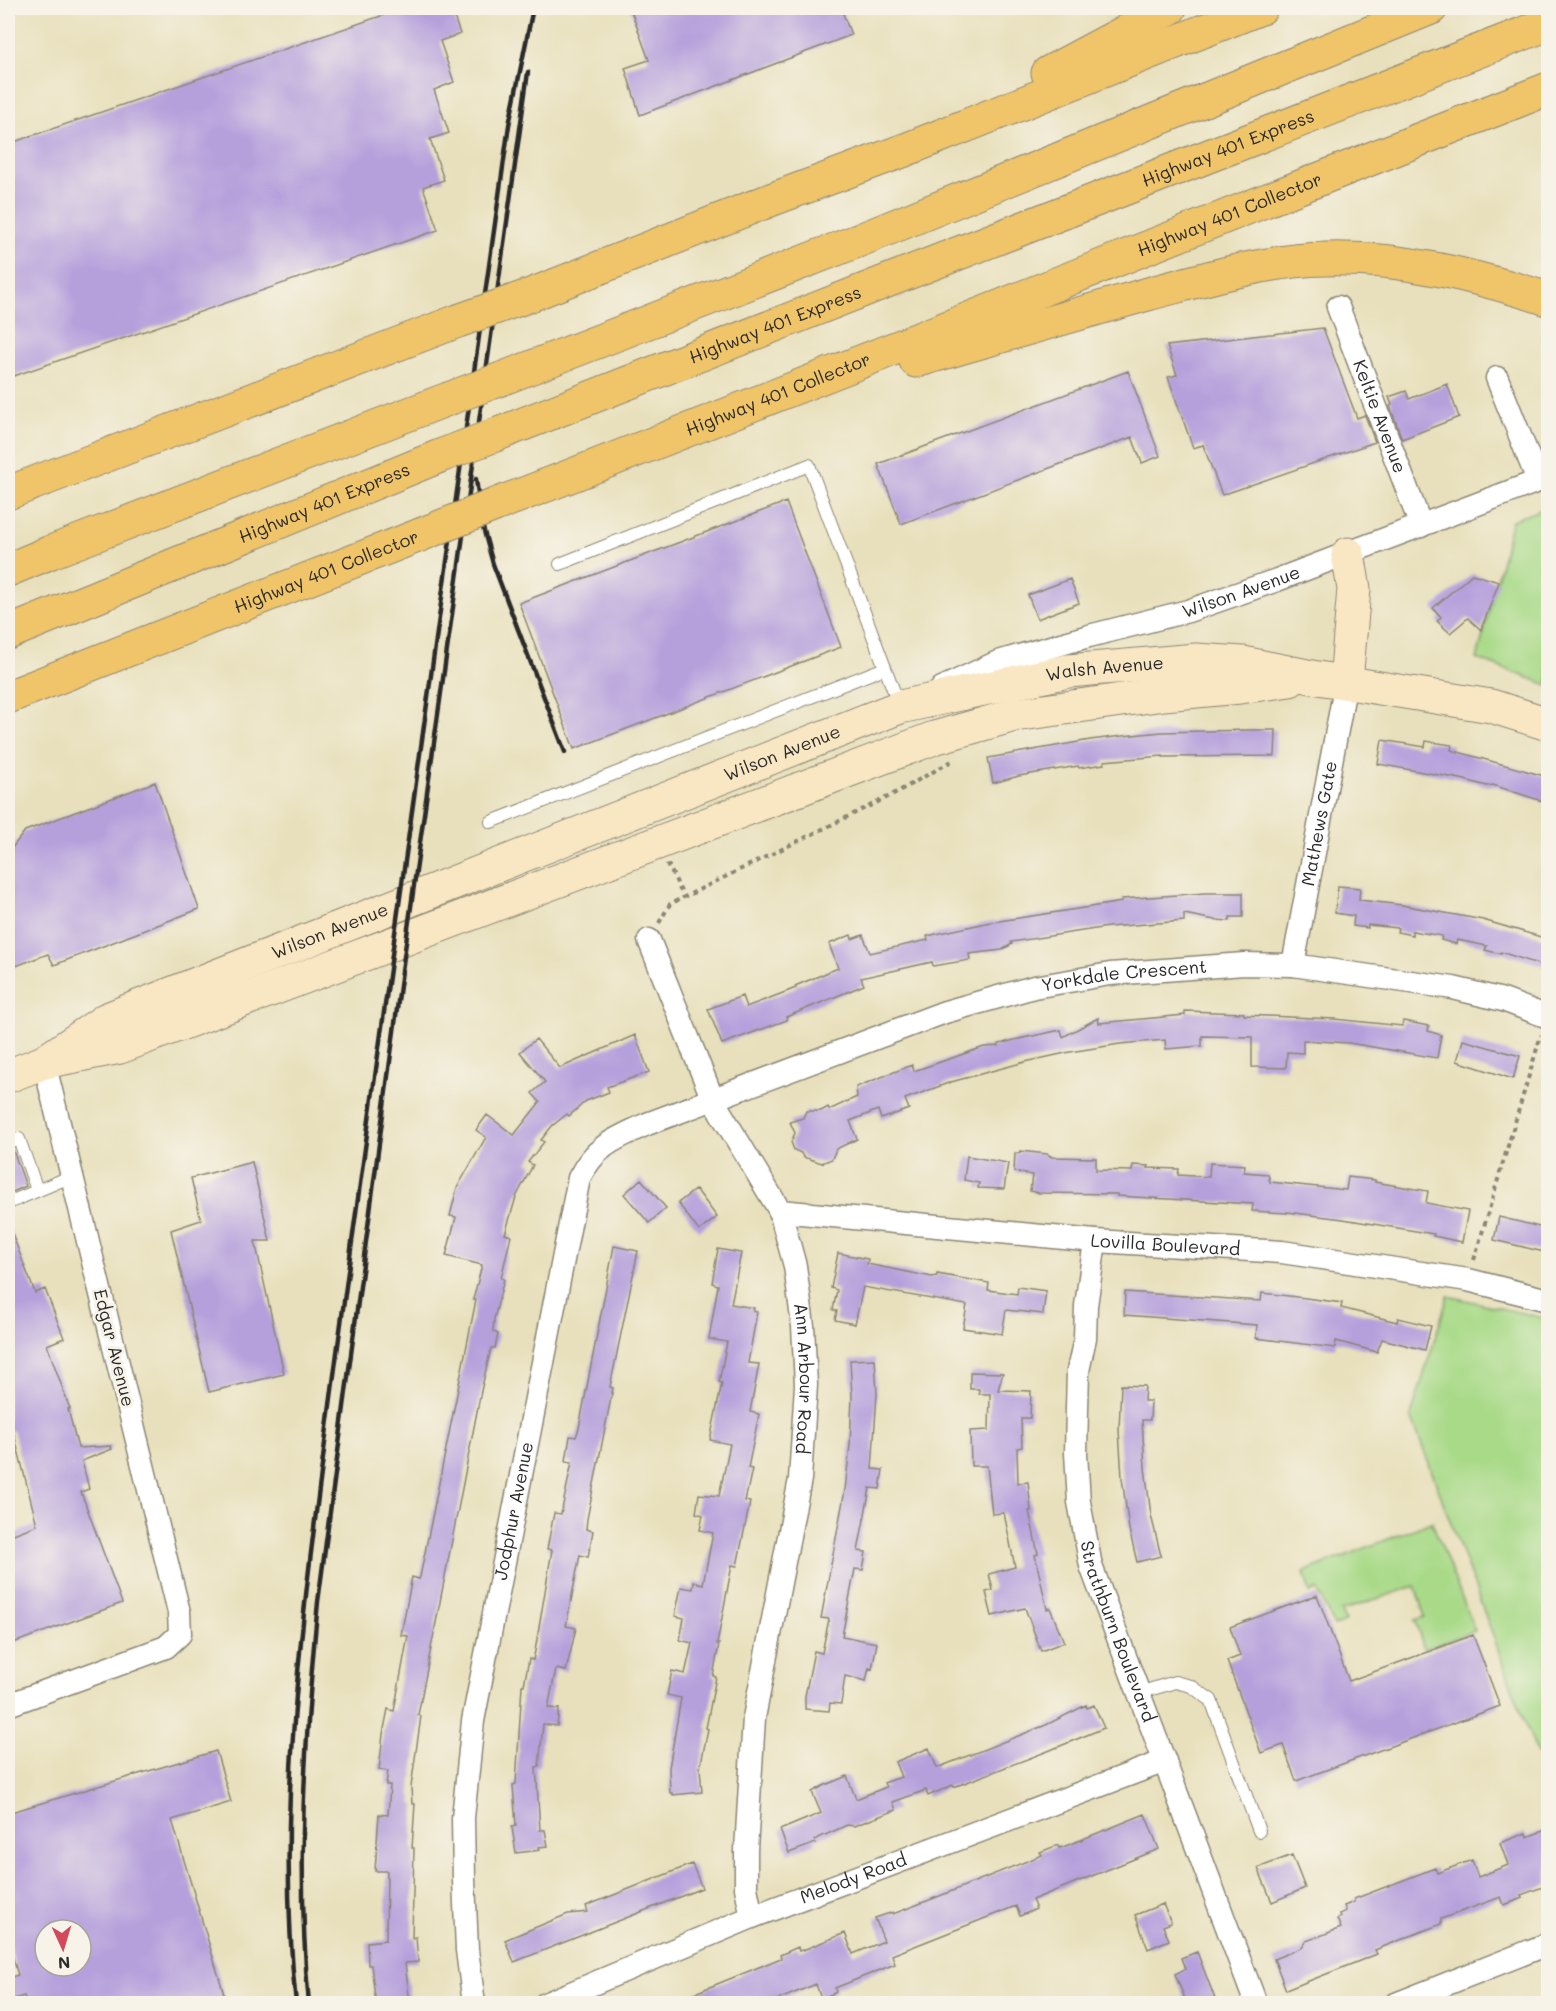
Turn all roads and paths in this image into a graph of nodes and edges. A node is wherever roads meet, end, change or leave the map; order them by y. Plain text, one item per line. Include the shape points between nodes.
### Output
1 (1170, 8) edge
2 (1261, 8) edge
3 (1431, 8) edge
4 (1548, 24) edge
5 (1548, 89) edge
6 (904, 150) junction
7 (1548, 298) edge
8 (1338, 307) dead end
9 (1497, 378) dead end
10 (727, 417) junction
11 (149, 439) junction
12 (8, 482) edge
13 (8, 493) edge
14 (1421, 526) junction
15 (51, 552) junction
16 (1348, 554) junction
17 (560, 564) dead end
18 (8, 565) edge
19 (8, 570) edge
20 (8, 633) edge
21 (885, 668) junction
22 (1312, 677) junction
23 (1346, 682) junction
24 (8, 697) edge
25 (900, 707) junction
26 (1548, 724) edge
27 (945, 748) junction
28 (491, 822) dead end
29 (660, 870) dead end
30 (684, 898) junction
31 (649, 940) joint
32 (1293, 965) junction
33 (1547, 1017) edge
34 (44, 1062) junction
35 (8, 1076) edge
36 (713, 1100) junction
37 (8, 1143) edge
38 (72, 1176) junction
39 (37, 1190) junction
40 (8, 1200) edge
41 (780, 1211) junction
42 (1095, 1241) junction
43 (1468, 1280) junction
44 (1548, 1300) edge
45 (1139, 1693) junction
46 (8, 1706) edge
47 (1165, 1761) junction
48 (1259, 1831) dead end
49 (752, 1917) junction
50 (1548, 1944) edge
51 (474, 2004) edge
52 (545, 2004) edge
53 (1256, 2004) edge
54 (1396, 2004) edge

1 - 6 highway
2 - 6 highway
3 - 15 highway, bridge via 860,240
4 - 20 highway, Highway 401 Express, bridge via 440,456
5 - 10 highway, Highway 401 Collector
6 - 11 highway, bridge
7 - 10 highway via 1439,268 1378,260 1324,259 1268,266 1056,319
8 - 14 street, Keltie Avenue
9 - 14 street, Wilson Avenue via 1538,481
10 - 24 highway, Highway 401 Collector, bridge
11 - 12 highway
11 - 13 highway
14 - 16 street, Wilson Avenue
15 - 18 highway
15 - 19 highway
16 - 23 main road via 1354,589
16 - 25 street, Wilson Avenue via 1188,611 998,662
17 - 21 lane via 809,465
21 - 25 lane
21 - 28 lane
22 - 23 main road, Walsh Avenue
22 - 25 main road, Walsh Avenue via 1243,663 1196,660 1068,671
22 - 27 main road, Walsh Avenue via 1015,716
23 - 26 main road, Walsh Avenue via 1491,706
23 - 32 street, Mathews Gate
25 - 34 main road, Wilson Avenue via 107,1019
27 - 30 path via 890,796
27 - 34 main road, Wilson Avenue via 120,1047
29 - 30 path via 669,866
30 - 31 path via 670,904
31 - 36 street, Ann Arbour Road
32 - 33 street, Yorkdale Crescent via 1453,988 1503,1000
32 - 36 street, Yorkdale Crescent via 1174,968 1034,987 905,1026
33 - 43 path
34 - 35 main road, Wilson Avenue
34 - 38 street, Edgar Avenue
36 - 41 street, Ann Arbour Road
36 - 51 street, Jodphur Avenue via 612,1141 587,1162 579,1178 473,1721 464,1839
37 - 39 lane via 19,1139
38 - 39 lane
38 - 46 street, Edgar Avenue via 176,1601 180,1635 166,1647
39 - 40 lane
41 - 42 street, Lovilla Boulevard
41 - 49 street, Ann Arbour Road via 795,1266 804,1326 805,1420 791,1532 754,1718 746,1850 746,1888
42 - 43 street, Lovilla Boulevard via 1282,1252
42 - 45 street, Strathburn Boulevard via 1078,1371 1079,1502 1091,1566
43 - 44 street, Lovilla Boulevard
45 - 47 street, Strathburn Boulevard
45 - 48 lane via 1175,1682 1191,1686 1211,1700
47 - 49 street, Melody Road
47 - 53 street, Strathburn Boulevard
49 - 52 street, Melody Road
50 - 54 street

